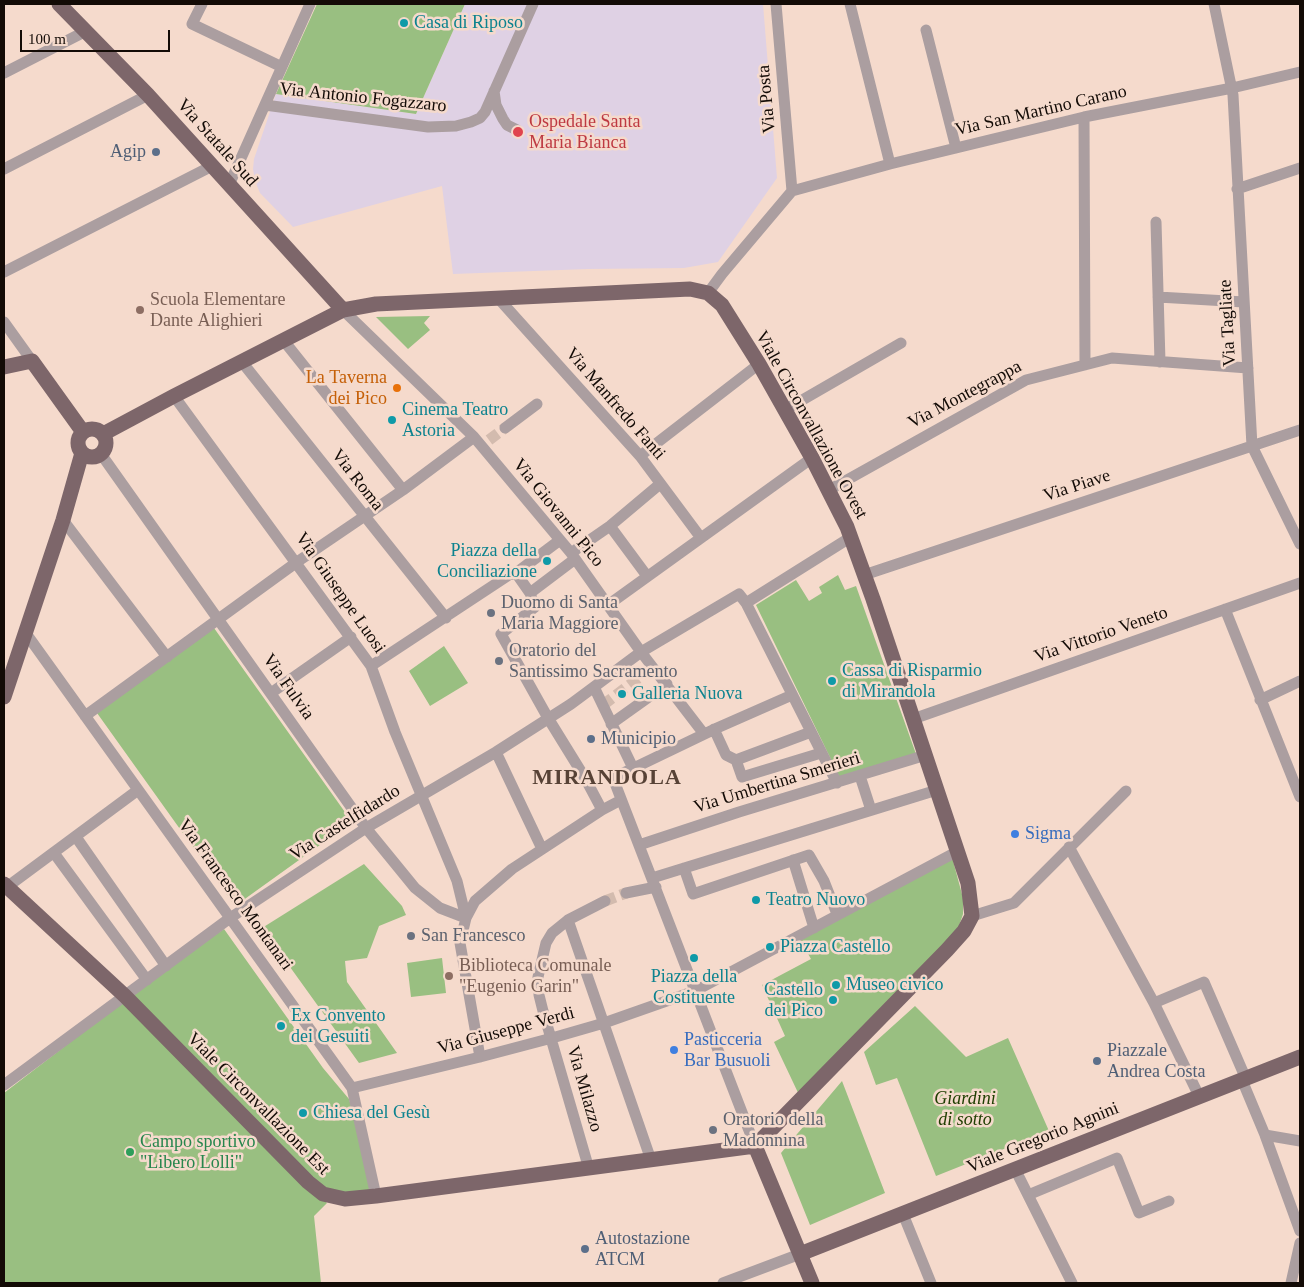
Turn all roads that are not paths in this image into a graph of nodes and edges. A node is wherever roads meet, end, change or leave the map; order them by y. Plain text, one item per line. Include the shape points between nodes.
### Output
1 (202, 4) edge
2 (310, 4) edge
3 (533, 4) edge
4 (776, 4) edge
5 (850, 4) edge
6 (1214, 4) edge
7 (61, 5) edge
8 (926, 30) dead end
9 (86, 31) junction
10 (282, 67) junction
11 (1300, 72) edge
12 (4, 73) edge
13 (1232, 88) junction
14 (494, 91) junction
15 (148, 95) junction
16 (265, 105) junction
17 (1084, 117) junction
18 (517, 130) dead end
19 (956, 148) junction
20 (890, 164) junction
21 (212, 166) junction
22 (1300, 168) edge
23 (4, 169) edge
24 (229, 185) junction
25 (1237, 189) junction
26 (792, 191) junction
27 (1156, 222) dead end
28 (4, 272) edge
29 (708, 294) junction
30 (1158, 297) junction
31 (498, 298) junction
32 (1244, 302) junction
33 (343, 310) junction
34 (4, 322) edge
35 (284, 341) junction
36 (901, 343) dead end
37 (32, 361) junction
38 (242, 362) junction
39 (1160, 362) junction
40 (760, 364) junction
41 (1085, 365) junction
42 (4, 367) edge
43 (1248, 368) junction
44 (174, 396) junction
45 (537, 404) dead end
46 (785, 410) junction
47 (505, 428) tunnel mouth
48 (1300, 430) edge
49 (83, 432) junction
50 (103, 434) junction
51 (481, 441) junction
52 (1252, 446) junction
53 (82, 453) junction
54 (101, 454) junction
55 (640, 456) junction
56 (812, 458) junction
57 (660, 484) junction
58 (403, 490) junction
59 (829, 490) junction
60 (364, 516) junction
61 (63, 520) junction
62 (610, 526) junction
63 (851, 537) junction
64 (701, 538) junction
65 (560, 540) junction
66 (1300, 544) edge
67 (573, 556) junction
68 (297, 562) junction
69 (516, 573) junction
70 (864, 575) junction
71 (647, 576) junction
72 (1300, 583) edge
73 (530, 593) junction
74 (746, 603) junction
75 (608, 605) junction
76 (1225, 609) junction
77 (446, 618) junction
78 (218, 619) junction
79 (25, 632) junction
80 (351, 637) junction
81 (641, 652) junction
82 (167, 656) junction
83 (372, 666) junction
84 (1300, 681) edge
85 (667, 684) junction
86 (594, 687) junction
87 (271, 693) junction
88 (792, 695) junction
89 (4, 697) edge
90 (1260, 700) junction
91 (85, 716) junction
92 (548, 718) junction
93 (913, 719) junction
94 (612, 724) junction
95 (709, 731) junction
96 (811, 732) junction
97 (496, 752) junction
98 (821, 753) junction
99 (926, 755) junction
100 (736, 760) junction
101 (633, 768) junction
102 (860, 776) junction
103 (837, 783) junction
104 (138, 790) junction
105 (937, 790) junction
106 (1126, 791) dead end
107 (422, 795) junction
108 (1300, 797) edge
109 (621, 800) junction
110 (602, 810) junction
111 (871, 810) junction
112 (366, 828) junction
113 (76, 837) junction
114 (639, 846) junction
115 (1069, 847) junction
116 (542, 850) junction
117 (958, 851) junction
118 (54, 853) junction
119 (793, 860) junction
120 (684, 868) junction
121 (654, 882) junction
122 (5, 885) edge
123 (626, 893) tunnel mouth
124 (604, 902) tunnel mouth
125 (837, 914) junction
126 (972, 916) junction
127 (230, 918) junction
128 (466, 918) junction
129 (568, 920) junction
130 (814, 928) junction
131 (166, 966) junction
132 (147, 980) junction
133 (695, 991) junction
134 (125, 996) junction
135 (1154, 1003) junction
136 (604, 1022) junction
137 (552, 1038) junction
138 (480, 1057) junction
139 (1300, 1057) edge
140 (1244, 1079) junction
141 (4, 1085) edge
142 (352, 1088) junction
143 (1199, 1096) junction
144 (1265, 1134) junction
145 (1300, 1141) edge
146 (755, 1146) junction
147 (651, 1160) junction
148 (589, 1168) junction
149 (1015, 1169) junction
150 (1028, 1195) junction
151 (376, 1196) junction
152 (1169, 1201) dead end
153 (903, 1214) junction
154 (1300, 1231) edge
155 (1300, 1242) edge
156 (800, 1254) junction
157 (1298, 1257) edge
158 (723, 1283) edge
159 (812, 1283) edge
160 (931, 1283) edge
161 (1072, 1283) edge
162 (1291, 1283) edge

1 - 10 street via 192,24
2 - 10 street
3 - 14 street, Via Antonio Fogazzaro
4 - 26 street, Via Posta
5 - 20 street
6 - 13 street, Via Tagliate
7 - 9 main road, Via Statale Sud
8 - 19 street
9 - 12 street
9 - 15 main road, Via Statale Sud
10 - 16 street
11 - 13 street, Via San Martino Carano
13 - 17 street, Via San Martino Carano
13 - 25 street, Via Tagliate
14 - 16 street, Via Antonio Fogazzaro via 480,118 456,126 435,127
14 - 18 street via 503,119
15 - 21 main road, Via Statale Sud
15 - 23 street
16 - 24 street
17 - 19 street, Via San Martino Carano
17 - 41 street
19 - 20 street, Via San Martino Carano
20 - 26 street, Via San Martino Carano
21 - 24 main road, Via Statale Sud
21 - 28 street
22 - 25 street
24 - 33 main road, Via Statale Sud
25 - 32 street, Via Tagliate
26 - 29 street
27 - 30 street
29 - 31 main road via 690,289
29 - 40 main road, Viale Circonvallazione Ovest via 722,305
30 - 32 street
30 - 39 street
31 - 33 main road via 376,304
31 - 55 street, Via Manfredo Fanti
32 - 43 street, Via Tagliate
33 - 35 main road
33 - 51 street, Via Giovanni Pico
34 - 37 street
35 - 38 main road
35 - 58 street
36 - 46 street
37 - 42 main road
37 - 49 main road
38 - 44 main road
38 - 60 street, Via Roma
39 - 41 street, Via Montegrappa via 1112,358
39 - 43 street, Via Montegrappa
40 - 46 main road, Viale Circonvallazione Ovest
40 - 55 street
41 - 59 street, Via Montegrappa via 1026,380
43 - 52 street, Via Tagliate
44 - 50 main road
44 - 68 street, Via Giuseppe Luosi
45 - 47 street
46 - 56 main road, Viale Circonvallazione Ovest
48 - 52 street, Via Piave
49 - 50 main road via 92,429
49 - 53 main road via 78,440
50 - 54 main road via 106,446
51 - 58 street
51 - 65 street, Via Giovanni Pico
52 - 66 street, Via Tagliate
52 - 70 street, Via Piave
53 - 54 main road via 92,457
53 - 61 main road
54 - 78 street, Via Fulvia
55 - 57 street, Via Manfredo Fanti
56 - 59 main road, Viale Circonvallazione Ovest
56 - 64 street
57 - 62 street
57 - 64 street, Via Manfredo Fanti
58 - 60 street
59 - 63 main road, Viale Circonvallazione Ovest
60 - 68 street
60 - 77 street, Via Roma
61 - 79 main road
61 - 82 street
62 - 67 street
62 - 71 street
63 - 70 main road, Viale Circonvallazione Ovest
63 - 74 street
64 - 71 street
65 - 67 street, Via Giovanni Pico
65 - 69 street
67 - 73 street
67 - 75 street, Via Giovanni Pico
68 - 78 street
68 - 80 street, Via Giuseppe Luosi
69 - 73 street
69 - 77 street
70 - 93 main road, Viale Circonvallazione Ovest
71 - 75 street
72 - 76 street, Via Vittorio Veneto
73 - 92 street via 535,607 501,634
74 - 81 street, Via Castelfidardo via 739,594
74 - 88 street
75 - 81 street, Via Giovanni Pico
76 - 90 street
76 - 93 street, Via Vittorio Veneto
77 - 83 street
78 - 82 street
78 - 87 street, Via Fulvia
79 - 89 main road
79 - 91 street, Via Francesco Montanari
80 - 83 street, Via Giuseppe Luosi
80 - 87 street
81 - 85 street, Via Giovanni Pico
81 - 86 street, Via Castelfidardo
82 - 91 street
83 - 107 street, Via Giuseppe Luosi
84 - 90 street
85 - 94 street
85 - 95 street, Via Giovanni Pico
86 - 92 street, Via Castelfidardo
86 - 94 street
87 - 112 street, Via Fulvia
88 - 95 street
88 - 96 street
90 - 108 street
91 - 104 street, Via Francesco Montanari
92 - 97 street, Via Castelfidardo
92 - 110 street
93 - 99 main road, Viale Circonvallazione Ovest
94 - 101 street
95 - 100 street, Via Giovanni Pico via 726,755
95 - 101 street
96 - 98 street
96 - 100 street
97 - 107 street, Via Castelfidardo
97 - 116 street
98 - 100 street, Via Giovanni Pico via 742,777
98 - 103 street
99 - 102 street, Via Umbertina Smerieri
99 - 105 main road, Viale Circonvallazione Ovest
101 - 109 street via 613,778
102 - 103 street, Via Umbertina Smerieri
102 - 111 street
103 - 114 street, Via Umbertina Smerieri
104 - 113 street
104 - 127 street, Via Francesco Montanari
105 - 111 street
105 - 117 main road, Viale Circonvallazione Ovest
106 - 115 street
107 - 112 street, Via Castelfidardo
107 - 128 street, Via Giuseppe Luosi via 457,882
109 - 110 street
109 - 114 street
110 - 116 street
111 - 120 street
112 - 127 street, Via Castelfidardo
112 - 128 street, Via Fulvia via 415,888 440,908
113 - 118 street
113 - 131 street
114 - 121 street
115 - 126 street via 1014,903
115 - 135 street
116 - 128 street via 512,869 475,901
117 - 125 street
117 - 126 main road, Viale Circonvallazione Ovest via 968,883
118 - 122 street
118 - 132 street
119 - 120 street via 693,894
119 - 125 street via 809,855
119 - 130 street
120 - 121 street
121 - 123 street
121 - 133 street
122 - 134 main road, Viale Circonvallazione Est
124 - 129 street, Via Milazzo
125 - 130 street
126 - 146 main road via 947,950
127 - 131 street, Via Castelfidardo
127 - 142 street, Via Francesco Montanari
128 - 138 street via 460,943
129 - 136 street
129 - 137 street, Via Milazzo via 552,933 546,943 538,976 539,995
130 - 133 street
131 - 132 street, Via Castelfidardo
132 - 134 street, Via Castelfidardo
133 - 136 street, Via Giuseppe Verdi
133 - 146 street
134 - 141 street, Via Castelfidardo
134 - 151 main road, Viale Circonvallazione Est via 315,1188 323,1194 345,1199
135 - 140 street via 1204,982
135 - 143 street
136 - 137 street, Via Giuseppe Verdi
136 - 147 street
137 - 138 street, Via Giuseppe Verdi
137 - 148 street, Via Milazzo
138 - 142 street, Via Giuseppe Verdi
139 - 140 main road, Viale Gregorio Agnini
140 - 143 main road, Viale Gregorio Agnini
140 - 144 street
142 - 151 street, Via Francesco Montanari
143 - 149 main road, Viale Gregorio Agnini
144 - 145 street
144 - 154 street
146 - 147 main road, Viale Circonvallazione Est
146 - 156 main road
147 - 148 main road, Viale Circonvallazione Est
148 - 151 main road, Viale Circonvallazione Est
149 - 150 street
149 - 153 main road, Viale Gregorio Agnini
150 - 152 street via 1117,1158 1139,1213
150 - 161 street
153 - 156 main road, Viale Gregorio Agnini
153 - 160 street
155 - 157 street
156 - 158 street
156 - 159 main road
157 - 162 street

